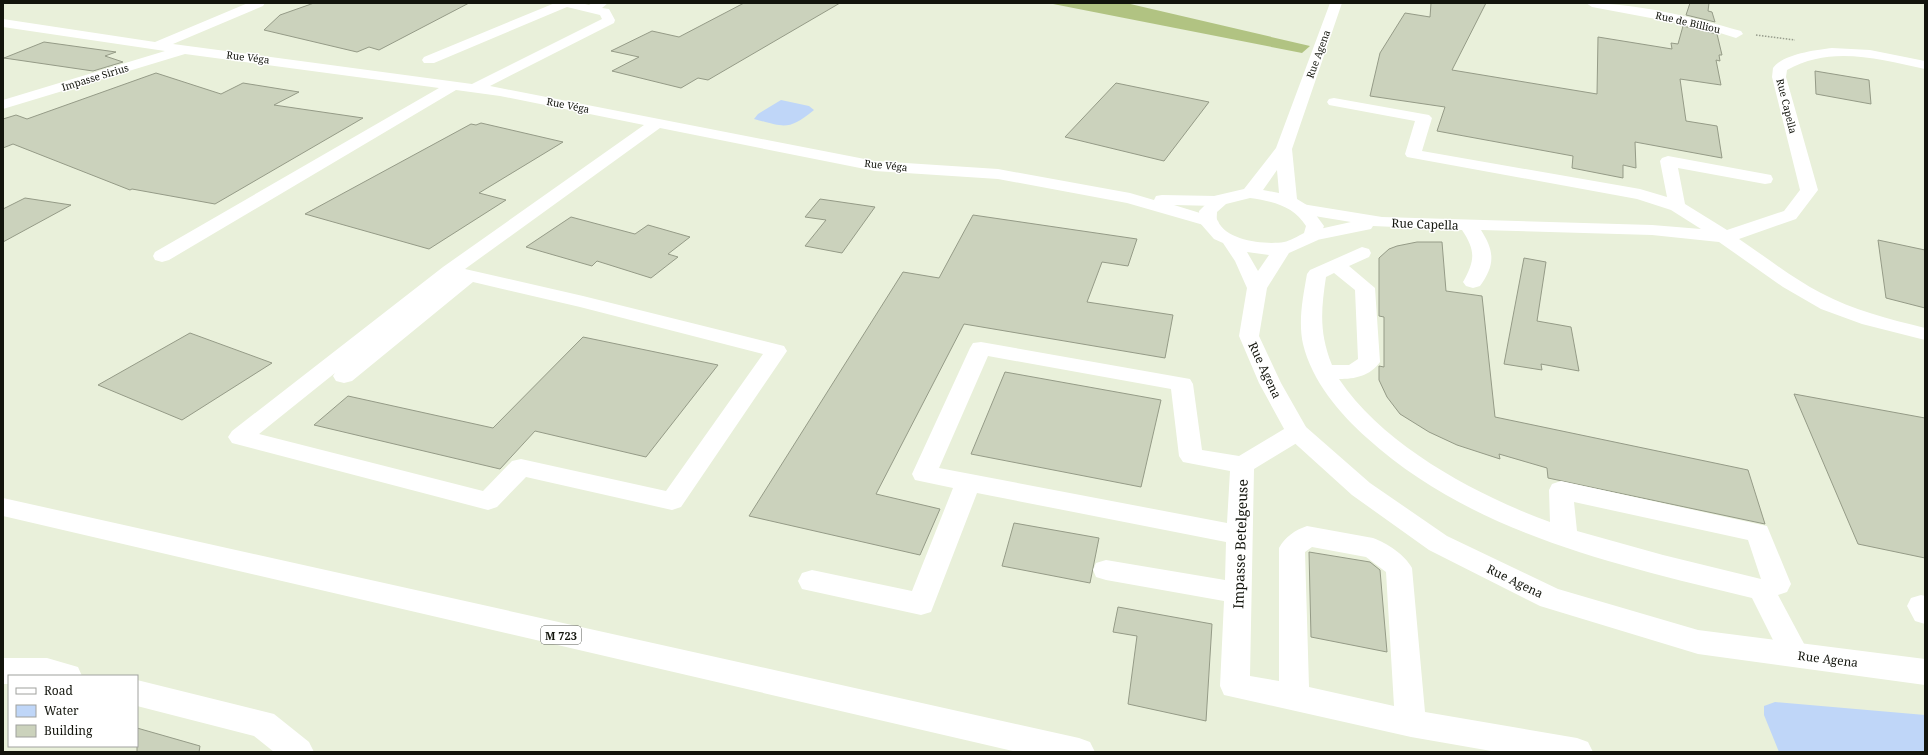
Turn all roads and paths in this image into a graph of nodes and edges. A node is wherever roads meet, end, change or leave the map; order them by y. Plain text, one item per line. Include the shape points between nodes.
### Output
1 (259, 3) edge
2 (1336, 3) edge
3 (1592, 3) edge
4 (596, 6) edge
5 (3, 22) edge
6 (1736, 34) joint
7 (157, 46) junction
8 (187, 49) junction
9 (1826, 52) junction
10 (429, 60) dead end
11 (1925, 65) edge
12 (455, 85) junction
13 (475, 88) junction
14 (1334, 102) dead end
15 (3, 105) edge
16 (657, 123) junction
17 (1284, 149) junction
18 (1765, 179) dead end
19 (1250, 193) junction
20 (1130, 198) junction
21 (1216, 201) junction
22 (1295, 205) junction
23 (1677, 206) junction
24 (1207, 221) junction
25 (1382, 222) junction
26 (1468, 225) junction
27 (1312, 236) junction
28 (1725, 237) junction
29 (1231, 242) junction
30 (1282, 249) junction
31 (1362, 253) dead end
32 (162, 256) dead end
33 (1335, 265) junction
34 (460, 273) junction
35 (1473, 282) dead end
36 (1257, 288) junction
37 (1925, 334) edge
38 (1325, 372) junction
39 (344, 376) dead end
40 (1297, 432) junction
41 (1242, 465) junction
42 (968, 483) junction
43 (3, 507) edge
44 (1240, 535) junction
45 (1564, 537) junction
46 (1106, 570) dead end
47 (812, 581) dead end
48 (1761, 590) junction
49 (1238, 593) junction
50 (1925, 607) edge
51 (1925, 614) edge
52 (1795, 655) junction
53 (3, 670) edge
54 (1925, 672) edge
55 (63, 675) edge
56 (138, 693) edge
57 (1294, 697) junction
58 (1411, 723) junction
59 (298, 752) edge
60 (1079, 752) edge
61 (1577, 752) edge

1 - 7 street
2 - 17 street, Rue Agena
3 - 6 street, Rue de Billiou via 1706,25
4 - 10 street via 566,3
4 - 13 street via 605,12 609,20
5 - 7 street, Rue Véga
6 - 9 path via 1782,38
7 - 8 street, Rue Véga
8 - 12 street, Rue Véga
8 - 15 street, Impasse Sirius
9 - 11 street, Rue Capella via 1864,54
9 - 28 street, Rue Capella via 1805,56 1780,68 1780,77 1809,190 1790,215
12 - 13 street, Rue Véga
12 - 32 street
13 - 16 street, Rue Véga
14 - 23 street via 1424,118 1413,154 1640,194
16 - 20 street, Rue Véga via 875,166 998,174
16 - 34 street
17 - 19 street, Rue Agena
17 - 22 street, Rue Agena
18 - 23 street via 1668,161
19 - 21 street, Rue Véga
19 - 22 street, Rue Capella via 1270,196
20 - 21 street, Rue Véga
20 - 24 street, Rue Véga
21 - 24 street via 1206,213
22 - 25 street, Rue Capella
22 - 27 street via 1311,217 1315,226
23 - 28 street
24 - 29 street via 1212,229
25 - 26 street, Rue Capella
25 - 27 street, Rue Capella
26 - 28 street, Rue Capella via 1652,230
26 - 35 street, Rue Capella via 1482,252 1483,264
27 - 30 street, Rue Capella via 1295,246
28 - 37 street, Rue Capella via 1814,297 1870,320
29 - 30 street via 1256,248
29 - 36 street
30 - 36 street, Rue Agena
31 - 33 street
33 - 38 street via 1317,274 1310,320 1316,351
33 - 38 street via 1365,288 1369,362 1354,372
34 - 34 street via 776,351 672,501 521,467 488,501 240,437 323,370
34 - 39 street
36 - 40 street, Rue Agena via 1249,336 1270,383
38 - 45 street via 1353,412 1414,464 1466,495 1532,526
40 - 41 street, Impasse Betelgeuse
40 - 52 street, Rue Agena via 1361,489 1438,543 1550,598 1698,642
41 - 42 street via 1191,456 1182,384 981,348 924,474
41 - 44 street, Impasse Betelgeuse
42 - 44 street
42 - 47 street via 921,604
43 - 60 street, M 723
44 - 49 street, Impasse Betelgeuse
45 - 48 street via 1598,549
45 - 48 street via 1561,490 1758,533 1777,584
46 - 49 street
48 - 52 street
49 - 57 street, Impasse Betelgeuse via 1235,686
50 - 51 street via 1921,606
52 - 54 street, Rue Agena
53 - 55 street via 47,671
56 - 59 street via 263,724
57 - 58 street
57 - 58 street via 1292,548 1307,536 1373,548 1399,568
58 - 61 street

